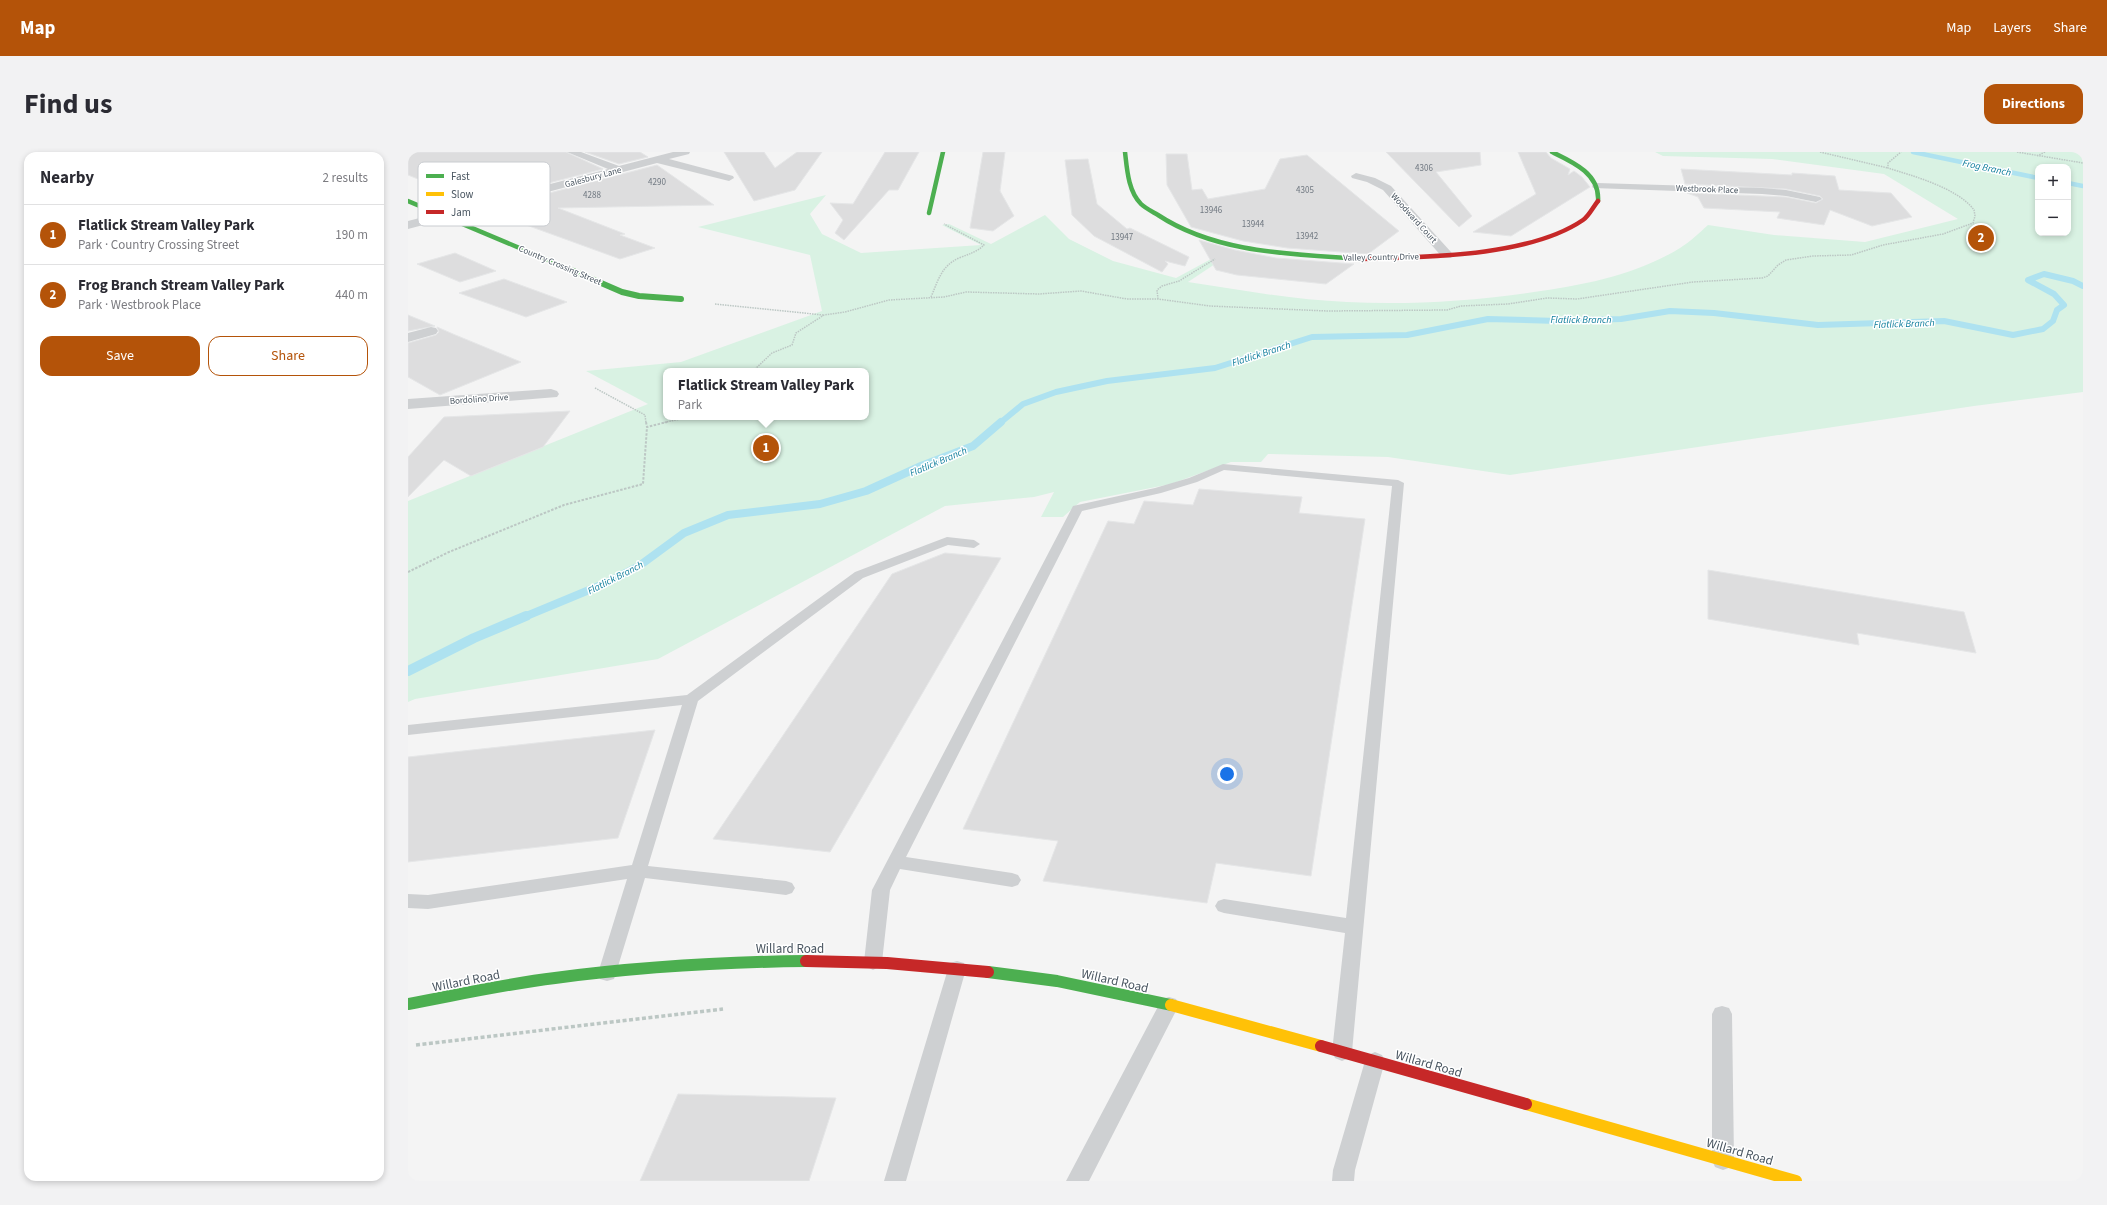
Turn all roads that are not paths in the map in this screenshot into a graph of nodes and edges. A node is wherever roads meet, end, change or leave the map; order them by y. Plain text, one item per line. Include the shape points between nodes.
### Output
1 (572, 152) edge
2 (684, 152) edge
3 (943, 152) edge
4 (1125, 152) edge
5 (1552, 152) edge
6 (658, 160) junction
7 (620, 170) junction
8 (1356, 176) dead end
9 (729, 178) dead end
10 (1597, 186) junction
11 (550, 188) edge
12 (1816, 199) dead end
13 (408, 201) edge
14 (418, 205) edge
15 (929, 213) dead end
16 (418, 222) edge
17 (408, 225) edge
18 (467, 226) edge
19 (1447, 255) junction
20 (681, 299) dead end
21 (431, 331) dead end
22 (408, 338) edge
23 (551, 394) dead end
24 (409, 405) edge
25 (974, 544) dead end
26 (691, 699) junction
27 (408, 730) edge
28 (895, 862) junction
29 (638, 871) junction
30 (1012, 880) dead end
31 (786, 888) dead end
32 (408, 901) edge
33 (1224, 906) dead end
34 (1354, 927) junction
35 (873, 962) junction
36 (957, 969) junction
37 (607, 973) junction
38 (408, 1004) edge
39 (1169, 1006) junction
40 (1722, 1014) dead end
41 (1342, 1052) junction
42 (1375, 1061) junction
43 (1723, 1160) junction
44 (895, 1181) edge
45 (1077, 1181) edge
46 (1344, 1181) edge
47 (1796, 1181) edge

1 - 7 street
2 - 6 street, Galesbury Lane
3 - 15 street
4 - 19 street, Valley Country Drive via 1131,188 1141,204 1162,219 1193,234 1241,246 1306,256 1386,258
5 - 10 street via 1584,170
6 - 7 street, Galesbury Lane
6 - 9 street
7 - 11 street, Galesbury Lane
8 - 19 street, Woodward Court via 1387,188
10 - 12 street, Westbrook Place via 1766,191
10 - 19 street, Valley Country Drive via 1599,199 1592,212 1568,229 1528,243
13 - 14 street, Country Crossing Street
16 - 17 street, Galesbury Lane
18 - 20 street, Country Crossing Street via 622,292
21 - 22 street
23 - 24 street, Bordolino Drive
25 - 26 lane via 947,541 859,575
26 - 27 lane
26 - 29 lane
28 - 30 lane
28 - 34 lane via 1077,508 1157,491 1223,467 1398,483
28 - 35 lane via 881,890
29 - 31 lane
29 - 32 lane via 428,902
29 - 37 lane
33 - 34 lane
34 - 41 lane
35 - 36 street, Willard Road
35 - 37 street, Willard Road via 733,962 663,966
36 - 39 street, Willard Road via 1077,984
36 - 44 lane
37 - 38 street, Willard Road via 517,984
39 - 41 street, Willard Road via 1216,1016
39 - 45 lane
40 - 43 lane
41 - 42 street, Willard Road
42 - 43 street, Willard Road
42 - 46 lane via 1344,1170
43 - 47 street, Willard Road

